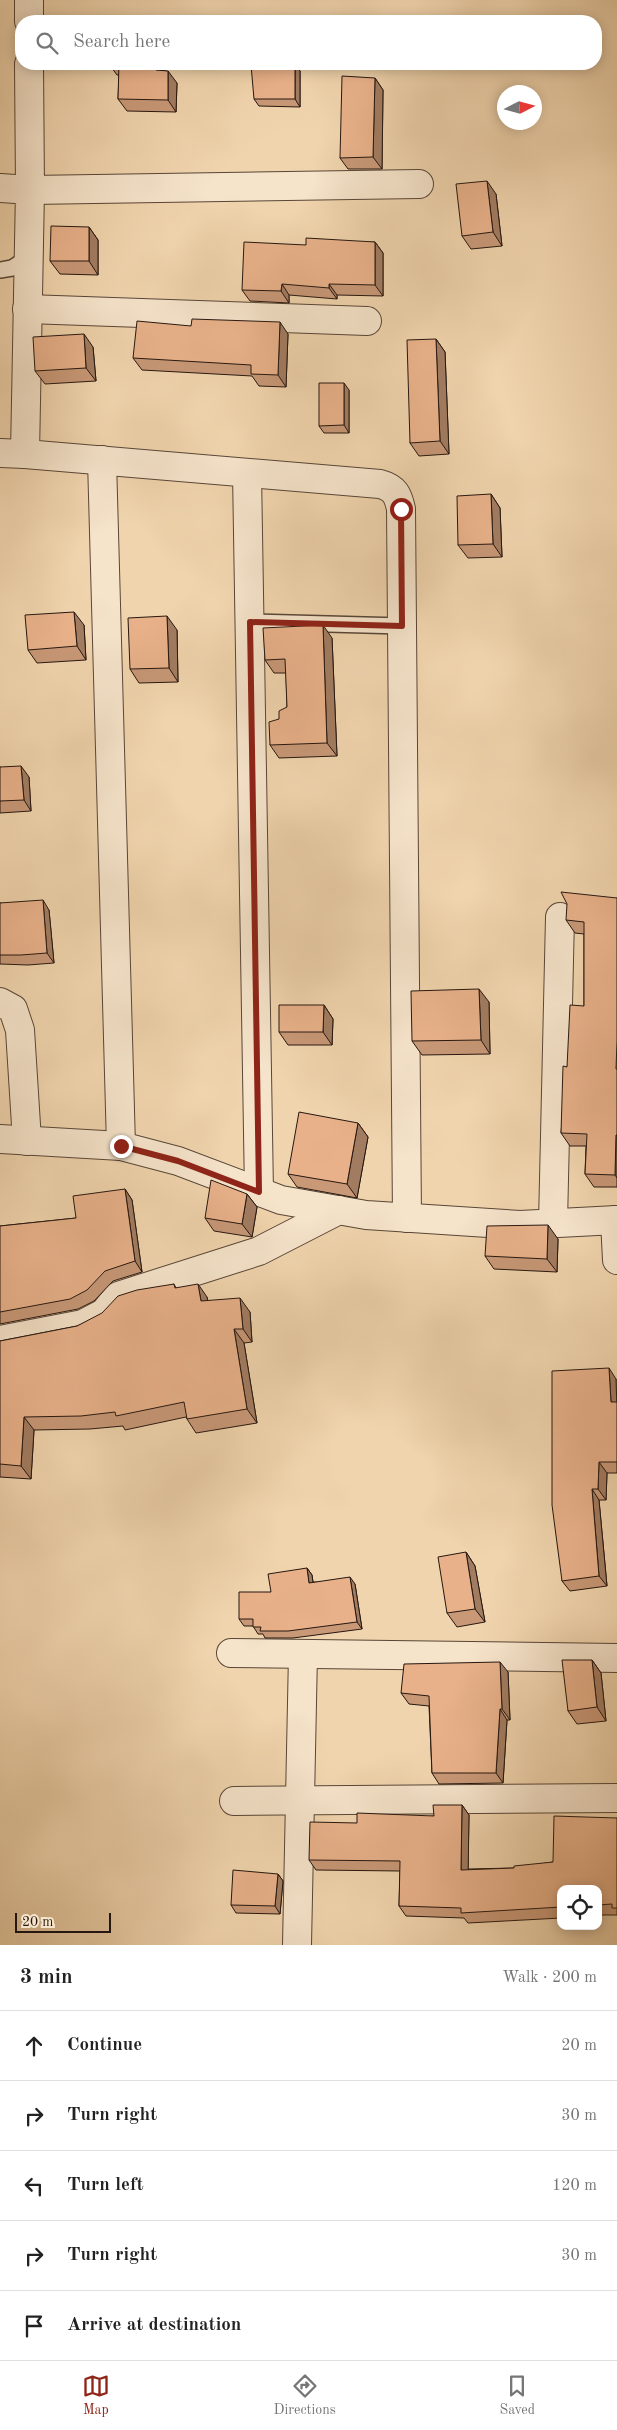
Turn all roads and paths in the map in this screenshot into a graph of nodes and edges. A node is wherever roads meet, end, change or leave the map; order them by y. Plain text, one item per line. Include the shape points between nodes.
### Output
1 (29, 0) edge
2 (29, 15) edge
3 (29, 70) edge
4 (419, 184) dead end
5 (0, 188) edge
6 (30, 190) junction
7 (29, 257) junction
8 (0, 270) edge
9 (27, 310) junction
10 (368, 321) dead end
11 (13, 454) edge
12 (102, 460) junction
13 (247, 473) junction
14 (250, 622) junction
15 (402, 626) junction
16 (560, 917) dead end
17 (0, 1002) edge
18 (0, 1139) edge
19 (27, 1141) junction
20 (121, 1146) junction
21 (259, 1192) junction
22 (339, 1210) junction
23 (407, 1218) junction
24 (616, 1220) edge
25 (553, 1223) junction
26 (617, 1260) edge
27 (0, 1340) edge
28 (231, 1653) dead end
29 (302, 1654) junction
30 (617, 1658) edge
31 (617, 1798) edge
32 (301, 1800) junction
33 (234, 1801) dead end
34 (297, 1945) edge

1 - 2 street
3 - 6 street
4 - 6 street
5 - 6 street
6 - 7 street
7 - 8 lane via 12,268
7 - 9 street
9 - 10 street
9 - 11 street
11 - 12 street
12 - 13 street
12 - 20 street
13 - 14 street
13 - 15 street via 391,487 401,509
14 - 15 lane
14 - 21 street
15 - 23 street
16 - 25 street
17 - 19 street via 13,1009 20,1030
18 - 19 street
19 - 20 street
20 - 21 street via 178,1161
21 - 22 street via 281,1200
22 - 23 street
22 - 27 street via 259,1251 118,1296 104,1313 83,1324
23 - 25 street via 520,1225
24 - 25 street
24 - 26 street
28 - 29 street
29 - 30 street
29 - 32 street
31 - 32 street
32 - 33 street
32 - 34 street

